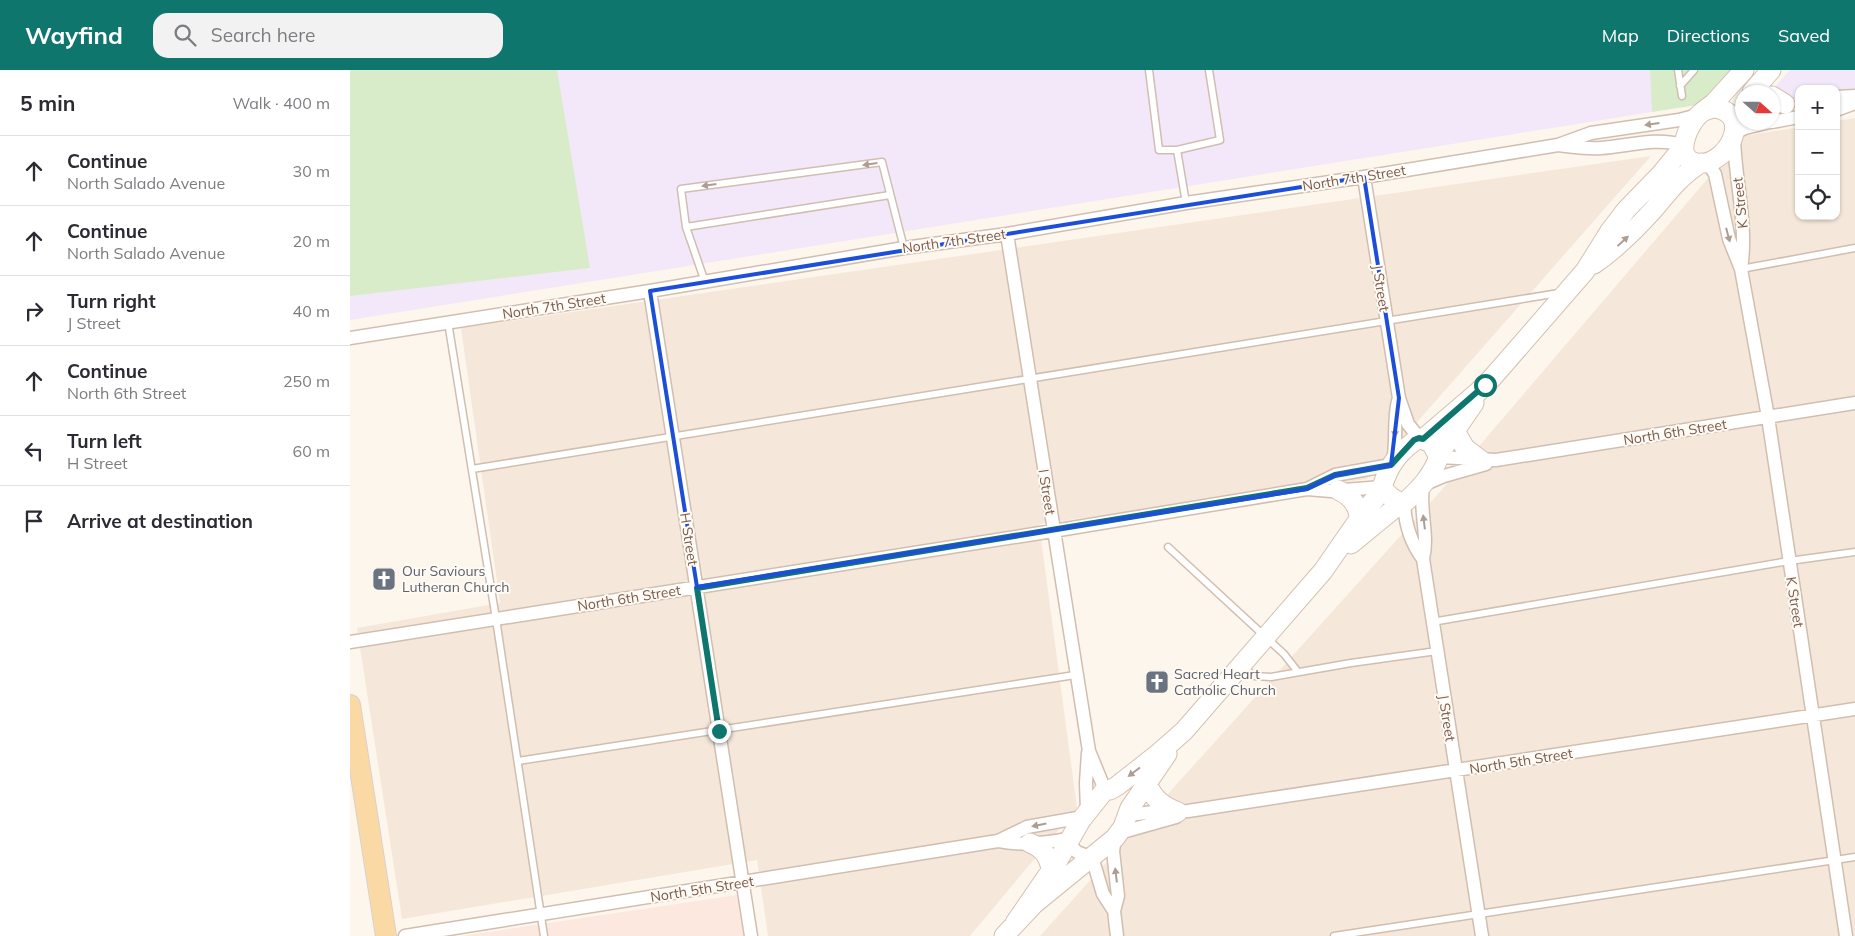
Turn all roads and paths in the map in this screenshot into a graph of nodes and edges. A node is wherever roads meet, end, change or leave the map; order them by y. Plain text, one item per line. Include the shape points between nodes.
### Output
1 (1149, 70) edge
2 (1209, 70) edge
3 (1678, 70) edge
4 (1694, 70) edge
5 (1744, 70) edge
6 (1680, 86) junction
7 (1682, 96) dead end
8 (1855, 96) edge
9 (1840, 97) edge
10 (1855, 102) edge
11 (1840, 108) edge
12 (1700, 114) junction
13 (1795, 118) edge
14 (1735, 120) edge
15 (1780, 120) edge
16 (1735, 124) edge
17 (1737, 130) edge
18 (1558, 145) junction
19 (1684, 145) junction
20 (1177, 150) junction
21 (1702, 163) junction
22 (1364, 177) junction
23 (890, 195) junction
24 (1186, 203) junction
25 (686, 227) junction
26 (1007, 234) junction
27 (904, 248) junction
28 (1855, 248) edge
29 (1741, 269) junction
30 (1585, 271) junction
31 (705, 282) junction
32 (650, 291) junction
33 (1568, 291) junction
34 (1386, 321) junction
35 (448, 322) junction
36 (350, 338) edge
37 (1029, 378) junction
38 (1492, 378) junction
39 (1398, 398) junction
40 (1855, 403) edge
41 (1768, 417) junction
42 (1455, 431) junction
43 (673, 436) junction
44 (1421, 438) junction
45 (1439, 455) junction
46 (1489, 460) junction
47 (1392, 464) junction
48 (472, 469) junction
49 (1423, 485) junction
50 (1307, 488) junction
51 (1383, 488) junction
52 (1338, 490) junction
53 (1402, 503) junction
54 (1359, 519) junction
55 (1053, 531) junction
56 (1168, 548) dead end
57 (1855, 552) edge
58 (1423, 559) junction
59 (1789, 561) junction
60 (1323, 571) junction
61 (697, 588) junction
62 (496, 619) junction
63 (1432, 622) junction
64 (1266, 637) junction
65 (350, 642) edge
66 (1437, 651) junction
67 (1241, 666) junction
68 (1298, 672) junction
69 (1076, 675) junction
70 (350, 705) edge
71 (1855, 709) edge
72 (1813, 715) junction
73 (719, 731) junction
74 (1184, 731) junction
75 (1089, 751) junction
76 (518, 761) junction
77 (1456, 771) junction
78 (1147, 784) junction
79 (1108, 790) junction
80 (1129, 812) junction
81 (1182, 812) junction
82 (1085, 814) junction
83 (1116, 836) junction
84 (998, 841) junction
85 (1070, 841) junction
86 (1030, 843) junction
87 (1091, 857) junction
88 (1855, 857) edge
89 (1835, 860) junction
90 (1051, 871) junction
91 (743, 883) junction
92 (1114, 912) junction
93 (1478, 913) junction
94 (541, 914) junction
95 (1009, 929) edge
96 (386, 936) edge
97 (405, 936) edge
98 (544, 936) edge
99 (751, 936) edge
100 (1117, 936) edge
101 (1334, 936) edge
102 (1482, 936) edge
103 (1846, 936) edge

1 - 20 lane via 1159,150
2 - 20 lane via 1220,140
3 - 6 lane
4 - 6 lane
5 - 12 main road via 1714,104
6 - 7 lane
8 - 9 street
10 - 11 street
12 - 14 main road via 1715,108 1725,111
12 -> 18 street, North 7th Street via 1591,133
12 - 19 main road via 1691,124
13 - 15 street
16 - 21 main road via 1725,150
17 - 29 street, K Street via 1743,214
18 - 19 street, North 7th Street via 1601,148 1659,141
18 - 22 street, North 7th Street
19 - 21 main road via 1688,158
19 - 30 main road via 1662,174 1626,210
20 - 24 lane
21 -> 29 street, K Street via 1709,165 1715,174 1729,239
30 -> 21 main road via 1624,240 1691,168
22 - 24 street, North 7th Street
22 - 34 street, J Street
23 - 25 lane
23 -> 25 lane via 882,162 682,189
23 - 27 lane
24 - 26 street, North 7th Street
25 - 31 lane
26 - 27 street, North 7th Street
26 - 37 street, I Street
27 - 31 street, North 7th Street
28 - 29 lane
29 - 41 street, K Street
30 - 33 main road
31 - 32 street, North 7th Street
32 - 35 street, North 7th Street
32 - 43 street, H Street
33 - 34 lane
33 - 38 main road
34 - 37 lane
34 - 39 street, J Street
35 - 36 street, North 7th Street
35 - 48 lane
37 - 43 lane
37 - 55 street, I Street
38 - 42 main road
38 - 44 main road
39 - 44 street, J Street via 1408,424
39 -> 47 street, J Street
40 - 41 street, North 6th Street
41 - 46 street, North 6th Street
41 - 59 street, K Street
42 - 45 main road
42 - 46 main road via 1465,448
43 - 48 lane
43 - 61 street, H Street
44 - 45 main road via 1431,443
44 - 47 main road via 1404,449
45 - 46 street, North 6th Street
45 - 49 main road
46 - 49 street, North 6th Street
47 - 50 street via 1335,475
47 - 51 main road
48 - 62 lane
49 - 53 main road
58 -> 49 street, J Street via 1426,543 1421,499
50 - 52 street, North 6th Street
50 - 55 street, North 6th Street
51 - 52 street, North 6th Street
51 - 53 main road
51 - 54 main road
52 - 54 main road via 1353,500
53 - 58 street, J Street via 1411,541
53 - 60 main road
54 - 60 main road
55 - 61 street, North 6th Street
55 - 69 street, I Street
56 - 64 lane
57 - 59 lane
58 - 63 street, J Street
59 - 63 lane
59 - 72 street, K Street
60 - 64 main road
61 - 62 street, North 6th Street
61 - 73 street, H Street
62 - 65 street, North 6th Street
62 - 76 lane
63 - 66 street, J Street
64 - 67 main road
64 - 68 lane
66 - 68 lane
66 - 77 street, J Street
67 - 68 lane via 1254,676
67 - 74 main road
69 - 73 lane
69 - 75 street, I Street
70 - 96 main road
71 - 72 street, North 5th Street
72 - 77 street, North 5th Street
72 - 89 street, K Street
73 - 76 lane
73 - 91 street, H Street
74 - 78 main road
74 -> 79 main road via 1160,753
75 - 79 street, I Street
75 - 82 street, I Street
76 - 94 lane
77 - 81 street, North 5th Street
77 - 93 street, J Street
78 - 80 main road
78 - 81 main road via 1156,800
79 - 80 street via 1123,796
79 - 82 main road
80 - 81 street, North 5th Street
80 - 83 main road
81 - 83 street, North 5th Street via 1171,819
82 -> 84 street, North 5th Street via 1027,827
82 - 85 main road
83 - 87 main road
92 -> 83 street via 1118,896 1113,851
84 - 86 street, North 5th Street
84 - 91 street, North 5th Street
85 - 86 street, North 5th Street
85 - 87 street via 1077,852
85 - 90 main road
86 - 90 main road via 1045,853
87 - 92 street via 1103,894
87 - 95 main road via 1040,898
88 - 89 lane
89 - 93 lane
89 - 103 street, K Street
90 - 95 main road
91 - 94 street, North 5th Street
91 - 99 street, H Street
92 - 100 street
93 - 101 lane
93 - 102 street, J Street
94 - 97 street, North 5th Street
94 - 98 lane

